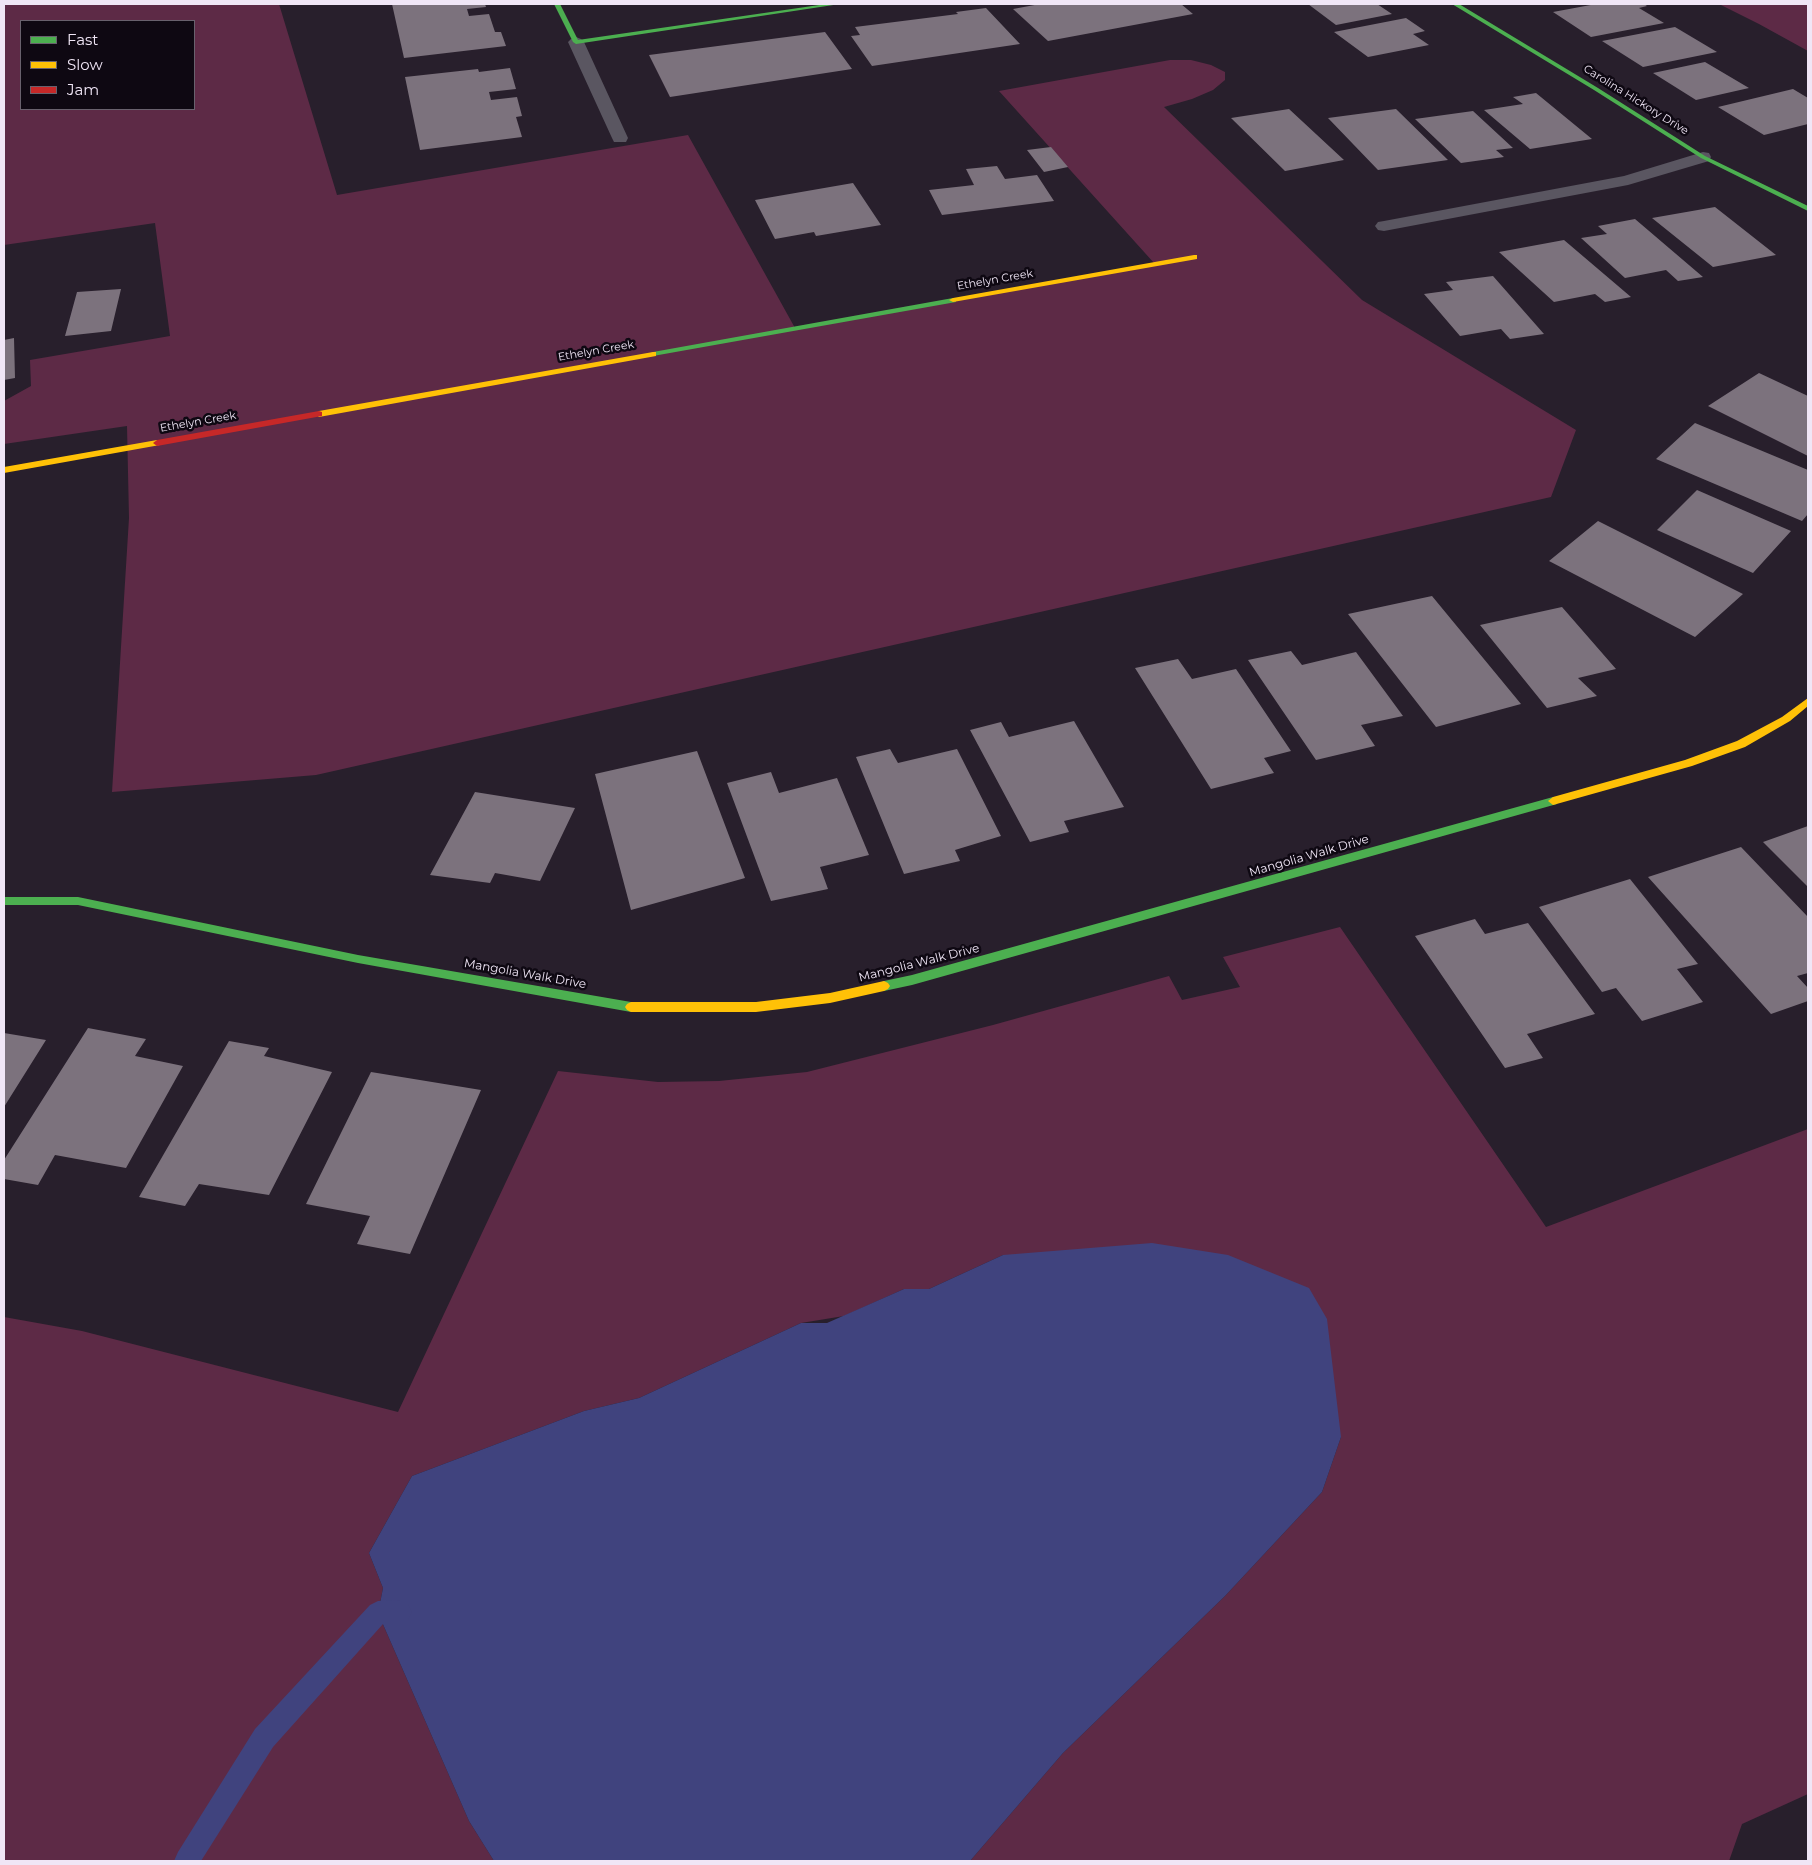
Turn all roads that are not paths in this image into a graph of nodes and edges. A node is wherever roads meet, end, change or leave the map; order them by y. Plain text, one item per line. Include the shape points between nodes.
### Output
1 (557, 4) edge
2 (837, 4) edge
3 (1455, 4) edge
4 (576, 42) junction
5 (620, 138) dead end
6 (1703, 157) junction
7 (1808, 209) edge
8 (1384, 226) dead end
9 (1194, 257) dead end
10 (4, 470) edge
11 (1808, 701) edge
12 (4, 901) edge

1 - 4 street
2 - 4 street
3 - 6 street, Carolina Hickory Drive
4 - 5 street
6 - 7 street, Carolina Hickory Drive
6 - 8 street via 1594,188
9 - 10 street, Ethelyn Creek
11 - 12 street, Mangolia Walk Drive via 1786,719 1741,744 1670,769 912,980 830,998 756,1007 634,1008 358,959 78,901

